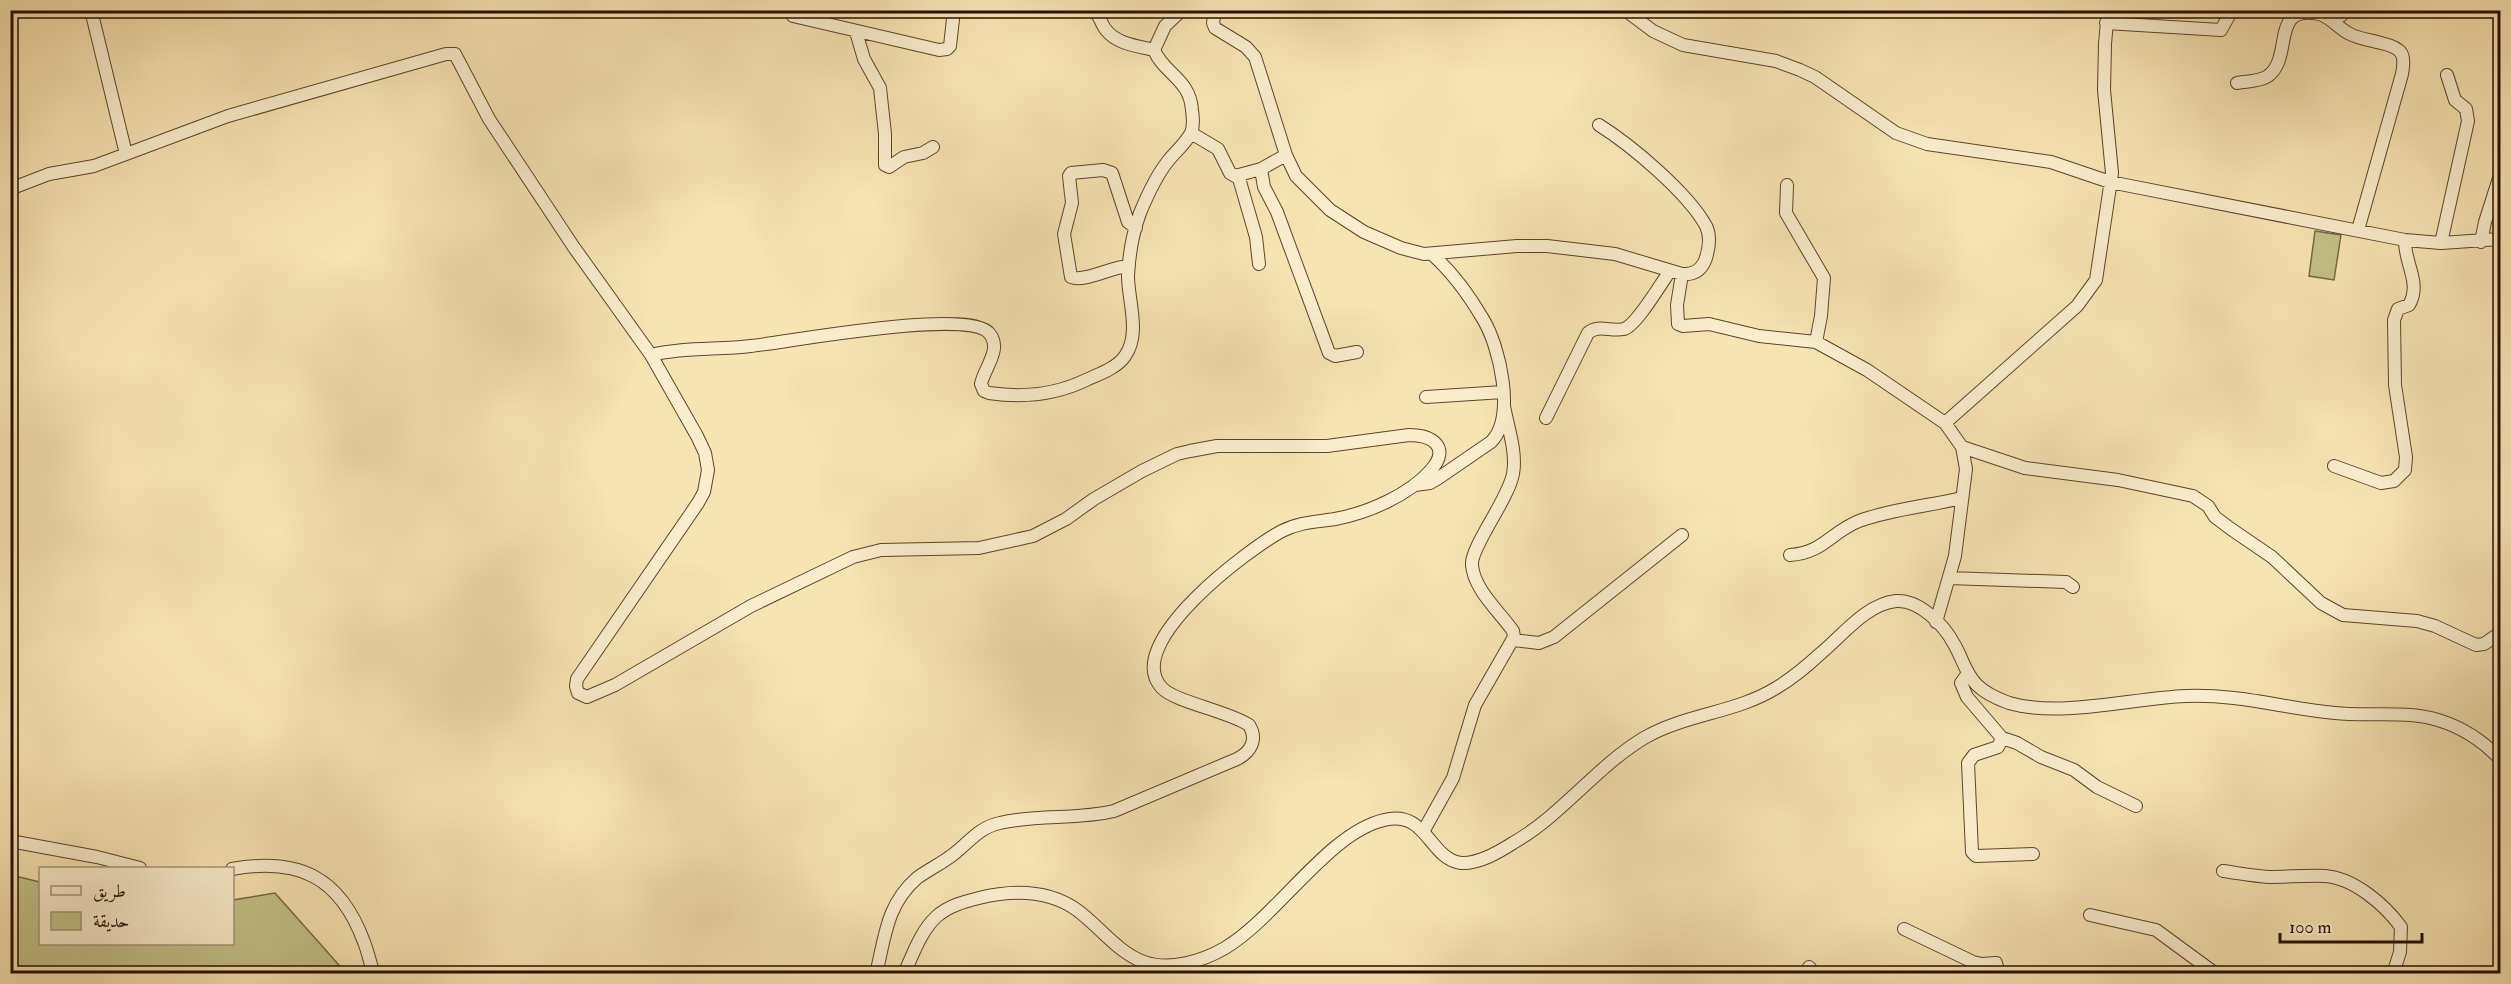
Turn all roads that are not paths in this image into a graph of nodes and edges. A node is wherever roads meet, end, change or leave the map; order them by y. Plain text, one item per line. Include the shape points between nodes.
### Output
1 (91, 10) edge
2 (954, 10) edge
3 (1057, 10) edge
4 (1075, 10) edge
5 (1092, 10) edge
6 (1182, 10) edge
7 (1215, 10) edge
8 (1625, 10) edge
9 (2232, 10) edge
10 (2345, 10) edge
11 (793, 16) dead end
12 (2107, 17) edge
13 (2332, 21) junction
14 (856, 32) junction
15 (1154, 50) junction
16 (2447, 75) dead end
17 (2236, 83) dead end
18 (1599, 125) dead end
19 (1191, 133) junction
20 (933, 147) dead end
21 (126, 154) junction
22 (1286, 155) junction
23 (1261, 169) junction
24 (2500, 175) edge
25 (1238, 176) junction
26 (2110, 182) junction
27 (1787, 185) dead end
28 (10, 189) edge
29 (1136, 228) junction
30 (2358, 230) junction
31 (2500, 239) edge
32 (2405, 240) junction
33 (2481, 242) junction
34 (2441, 243) junction
35 (1432, 254) junction
36 (1258, 264) dead end
37 (1129, 266) junction
38 (1676, 272) junction
39 (1816, 342) junction
40 (1357, 352) dead end
41 (651, 354) junction
42 (1503, 393) junction
43 (1426, 397) dead end
44 (1504, 406) junction
45 (1546, 418) dead end
46 (1945, 423) junction
47 (1962, 447) junction
48 (2334, 466) dead end
49 (1415, 485) junction
50 (1962, 498) junction
51 (1682, 535) dead end
52 (1790, 555) dead end
53 (1949, 578) junction
54 (2073, 587) dead end
55 (1936, 622) junction
56 (2500, 633) edge
57 (1513, 640) junction
58 (1968, 674) junction
59 (2002, 738) junction
60 (2500, 759) edge
61 (2136, 806) dead end
62 (1424, 830) junction
63 (10, 841) edge
64 (2033, 854) dead end
65 (136, 867) edge
66 (234, 869) edge
67 (2223, 871) dead end
68 (2090, 915) dead end
69 (1904, 929) dead end
70 (374, 974) edge
71 (876, 974) edge
72 (904, 974) edge
73 (1999, 974) edge
74 (2216, 974) edge
75 (2393, 974) edge

1 - 21 street
2 - 14 street via 947,49 928,49 899,39
3 - 4 street
5 - 15 street via 1112,36
6 - 15 street via 1165,26
7 - 22 street via 1215,28 1255,57
8 - 26 street via 1653,31 1683,45 1794,67 1917,142 2051,162
9 - 12 street via 2221,30
10 - 13 street
11 - 14 street
12 - 26 street via 2104,90 2112,163
13 - 17 street via 2318,14 2292,17 2273,70 2263,78
13 - 30 street via 2352,35 2394,47 2404,58
14 - 20 street via 864,59 880,88 885,165 889,167 903,157
15 - 19 street via 1188,94
16 - 34 street via 2455,100 2466,109 2468,121
18 - 38 street via 1652,166 1707,227 1709,244 1702,265 1690,274
19 - 25 street via 1218,148 1230,173
19 - 29 street via 1164,165
21 - 28 street via 94,166 49,174
21 - 41 street via 228,116 456,54 489,119
22 - 23 street
22 - 35 street via 1300,182 1347,222 1401,248
23 - 25 street
23 - 40 street via 1264,187 1329,352 1335,356
24 - 33 street
25 - 36 street via 1256,237
26 - 30 street
26 - 46 street via 2093,286
27 - 39 street via 1786,213 1824,278
29 - 37 street
29 - 37 street via 1128,222 1112,173 1071,172 1072,203 1064,234 1071,277 1078,280
30 - 32 street
31 - 33 street
32 - 34 street
32 - 48 street via 2414,288 2409,305 2398,309 2394,320 2395,385 2405,470 2397,480 2386,483
33 - 34 street
35 - 38 street via 1547,246 1615,254
35 - 42 street via 1458,280 1486,325 1501,370
37 - 41 street via 1132,335 1124,359 1059,391 1024,396 984,391 981,384 994,351 992,338 986,330 961,325 867,329 752,346
38 - 39 street via 1678,324 1709,324 1759,336
38 - 45 street via 1631,326 1598,328 1588,333
39 - 46 street via 1867,370
41 - 49 street via 702,446 707,462 706,480 701,498 686,523 577,679 578,693 587,697 751,606 853,556 881,550 979,548 1033,536 1177,454 1225,446 1327,446 1420,435 1435,441 1438,456 1434,466
42 - 43 street
42 - 44 street
44 - 49 street via 1496,437 1491,442 1437,480
44 - 57 street via 1514,453 1513,476 1472,564 1485,594 1513,631
46 - 47 street
47 - 50 street via 1966,460
47 - 56 street via 2025,468 2118,480 2193,496 2272,557 2321,603 2343,615 2416,621 2476,645
49 - 71 street via 1360,512 1301,524 1270,538 1247,552 1203,590 1166,635 1155,662 1155,675 1162,688 1249,725 1253,741 1248,752 1114,811 1005,821 984,828 946,860 918,877 903,894 886,923
50 - 52 street via 1860,521 1840,530 1825,544
50 - 53 street
51 - 57 street via 1554,637 1539,643
53 - 54 street via 2066,582
53 - 55 street
55 - 58 street via 1954,644
55 - 62 street via 1902,601 1877,608 1774,690 1672,725 1637,742 1545,822 1479,860 1466,863 1448,858
57 - 62 street via 1475,705 1453,778
58 - 59 street via 1961,682 1967,697
58 - 60 street via 1994,696 2033,707 2226,696 2334,713 2434,718 2475,738
59 - 61 street via 2074,770 2097,787
59 - 64 street via 1998,747 1974,755 1968,763 1971,852 1976,856
62 - 72 street via 1398,818 1384,819 1359,832 1332,850 1253,928 1224,949 1199,959 1167,965 1144,962 1069,905 1043,895 1002,893 957,904 940,913 926,930
63 - 65 street
66 - 70 street via 277,866 314,875 330,888 352,917
67 - 75 street via 2268,877 2327,876 2362,891 2401,927 2400,952
68 - 74 street via 2156,930
69 - 73 street via 1973,962 1996,963

